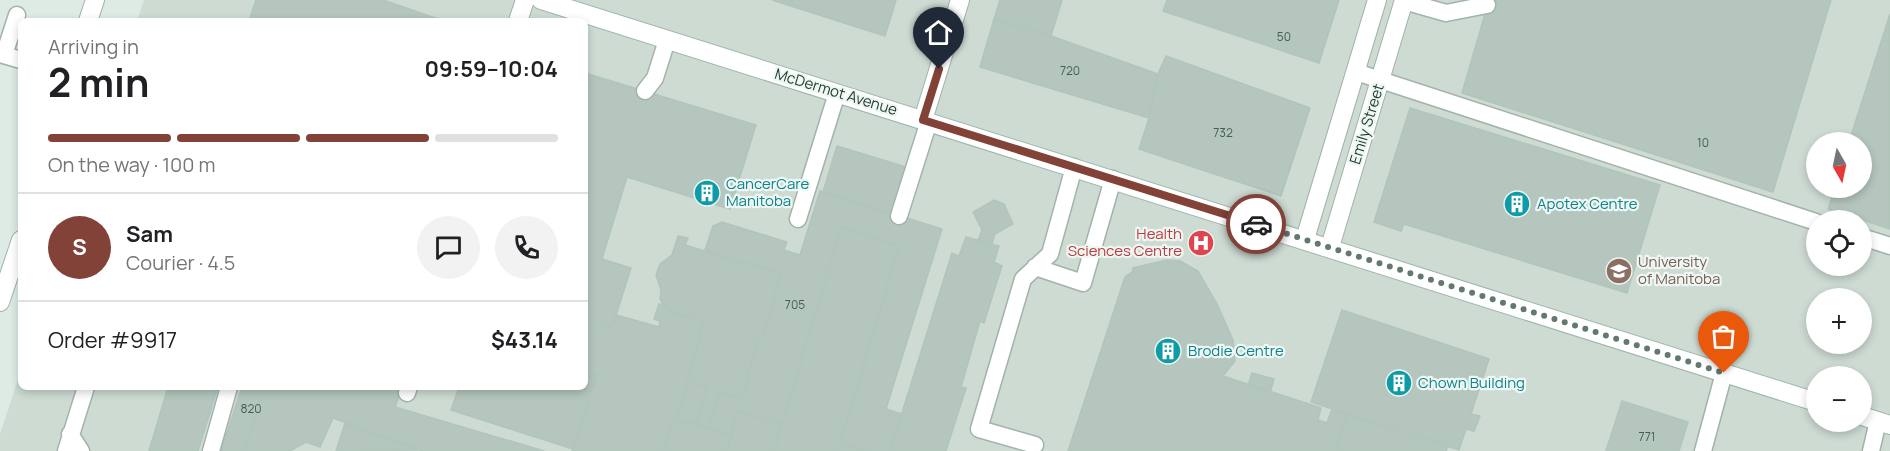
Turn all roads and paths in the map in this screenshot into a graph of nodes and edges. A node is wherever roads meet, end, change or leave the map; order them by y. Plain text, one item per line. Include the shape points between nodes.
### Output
1 (95, 0) edge
2 (525, 0) edge
3 (541, 0) edge
4 (960, 0) edge
5 (1377, 0) edge
6 (1404, 1) edge
7 (1488, 4) dead end
8 (17, 15) dead end
9 (89, 18) edge
10 (519, 18) edge
11 (667, 40) junction
12 (2, 54) edge
13 (18, 59) edge
14 (1356, 72) junction
15 (1380, 80) junction
16 (645, 91) dead end
17 (837, 93) junction
18 (926, 121) junction
19 (1074, 167) junction
20 (1113, 179) junction
21 (899, 216) dead end
22 (798, 219) dead end
23 (1806, 219) edge
24 (1305, 239) junction
25 (1872, 240) edge
26 (1890, 246) edge
27 (18, 248) edge
28 (1330, 248) junction
29 (11, 267) edge
30 (1035, 267) junction
31 (0, 302) edge
32 (1724, 373) junction
33 (85, 390) edge
34 (228, 390) edge
35 (1806, 399) edge
36 (1876, 421) edge
37 (70, 434) junction
38 (1035, 445) dead end
39 (66, 451) edge
40 (81, 451) edge
41 (211, 451) edge
42 (1703, 451) edge
43 (1871, 451) edge

1 - 9 street
2 - 10 street
3 - 11 street, McDermot Avenue
4 - 18 street
5 - 14 street, Emily Street
6 - 7 lane via 1446,13
6 - 15 street, Emily Street
8 - 12 lane
11 - 16 lane via 655,78
11 - 17 street, McDermot Avenue
12 - 13 lane
14 - 15 lane
14 - 24 street, Emily Street
15 - 23 lane
15 - 28 street, Emily Street
17 - 18 street, McDermot Avenue
17 - 22 lane
18 - 19 street, McDermot Avenue
18 - 21 lane
19 - 20 street, McDermot Avenue
19 - 30 lane via 1050,254
20 - 24 street, McDermot Avenue
20 - 30 lane via 1083,283
24 - 28 street, McDermot Avenue
25 - 26 lane
27 - 29 street
28 - 32 street, McDermot Avenue
29 - 31 street
30 - 38 lane via 1023,279 979,429
32 - 35 street, McDermot Avenue
32 - 42 lane
33 - 37 lane
34 - 41 lane
36 - 43 lane
37 - 39 lane
37 - 40 lane

